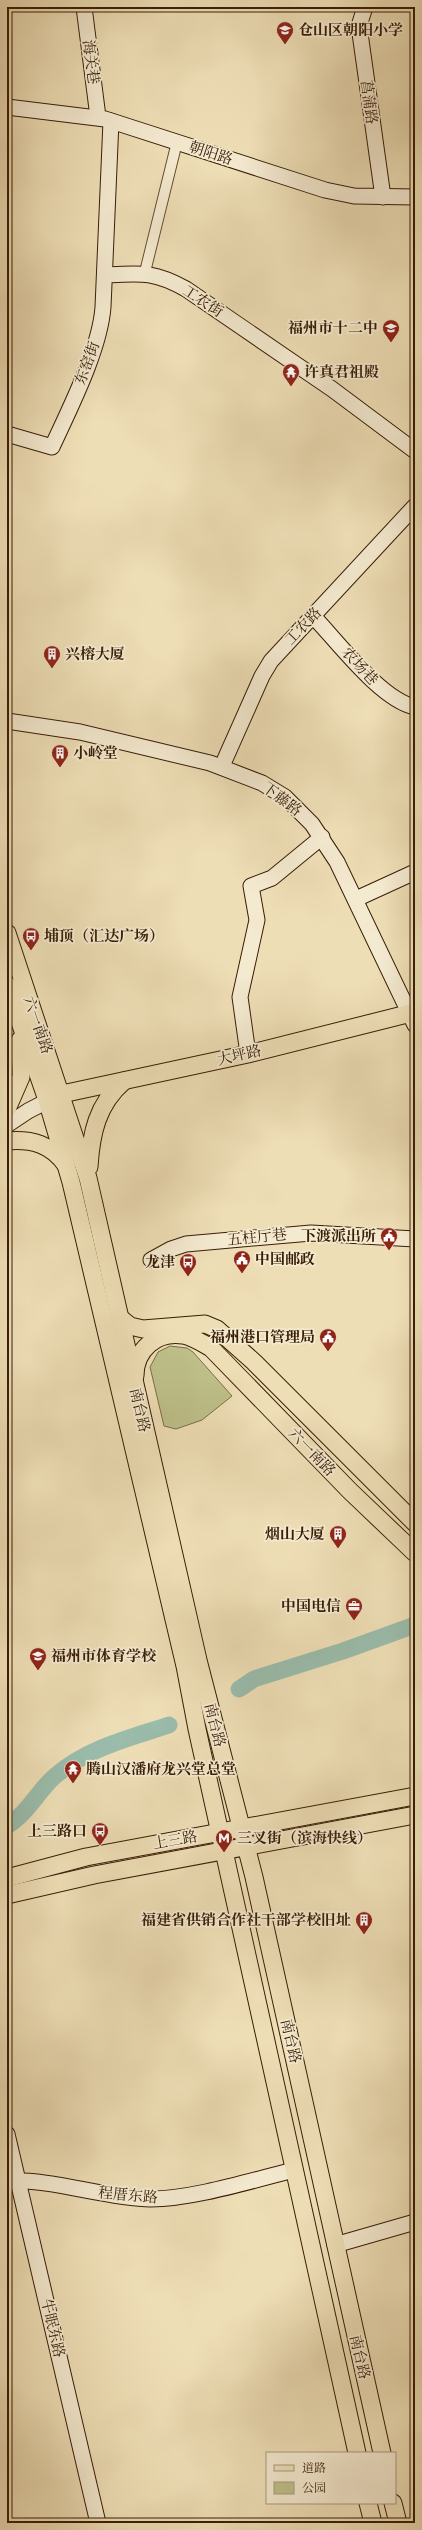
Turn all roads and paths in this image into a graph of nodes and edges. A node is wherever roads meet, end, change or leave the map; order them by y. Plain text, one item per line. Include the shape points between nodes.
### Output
1 (84, 7) edge
2 (365, 7) edge
3 (7, 106) edge
4 (105, 119) junction
5 (177, 142) junction
6 (383, 197) junction
7 (415, 197) edge
8 (145, 272) junction
9 (105, 275) junction
10 (7, 434) edge
11 (415, 451) edge
12 (415, 506) edge
13 (313, 616) junction
14 (415, 707) edge
15 (7, 721) edge
16 (222, 766) junction
17 (322, 837) junction
18 (415, 872) edge
19 (356, 899) junction
20 (7, 933) edge
21 (7, 985) edge
22 (413, 1015) edge
23 (19, 1020) junction
24 (248, 1054) junction
25 (124, 1081) junction
26 (54, 1097) junction
27 (7, 1109) edge
28 (7, 1125) edge
29 (7, 1141) edge
30 (67, 1168) junction
31 (88, 1178) junction
32 (415, 1239) edge
33 (151, 1260) dead end
34 (120, 1318) junction
35 (135, 1389) junction
36 (415, 1523) edge
37 (415, 1553) edge
38 (415, 1796) edge
39 (415, 1815) edge
40 (241, 1829) junction
41 (220, 1832) junction
42 (246, 1847) junction
43 (224, 1851) junction
44 (7, 1878) edge
45 (7, 1895) edge
46 (7, 2134) edge
47 (294, 2170) junction
48 (13, 2181) edge
49 (415, 2222) edge
50 (335, 2245) junction
51 (357, 2452) edge
52 (382, 2452) edge
53 (368, 2504) edge
54 (393, 2504) edge
55 (98, 2523) edge
56 (373, 2523) edge
57 (398, 2523) edge

1 - 4 street, 海关巷
2 - 6 street, 菖蒲路 via 358,26
3 - 4 street, 朝阳路
4 - 5 street, 朝阳路
4 - 9 street
5 - 6 street, 朝阳路 via 325,190 354,196
5 - 8 street
6 - 7 street, 朝阳路
8 - 9 street, 工农街
8 - 11 street, 工农街 via 166,278 192,293 332,389
9 - 10 street, 东窑街 via 100,327 77,392 52,446
12 - 13 street, 工农路
13 - 14 street, 农场巷 via 385,692 400,703
13 - 16 street, 工农路 via 266,668
15 - 16 street, 下藤路 via 80,732
16 - 17 street, 下藤路 via 262,783 282,795 303,813
17 - 19 street, 下藤路
17 - 24 street via 272,878 251,886 256,920 240,997
18 - 19 street
19 - 22 street, 下藤路
20 - 26 main road, 六一南路
21 - 23 main road, 六一南路
22 - 24 main road, 大坪路
23 - 26 main road, 六一南路
23 - 27 main road via 21,1078
24 - 25 main road, 大坪路
25 - 26 main road, 大坪路
25 - 31 main road via 110,1095 98,1117 91,1137
26 - 28 street
26 - 30 main road, 南台路
26 - 31 main road, 南台路
29 - 30 main road via 24,1140 46,1147 58,1155
30 - 41 main road, 南台路 via 186,1666
31 - 34 main road, 南台路
32 - 33 street, 五柱厅巷 via 316,1233 288,1234 186,1244
34 - 35 main road, 南台路
34 - 36 main road, 六一南路 via 130,1326 143,1329 205,1324 218,1329
35 - 37 main road, 六一南路 via 138,1356 157,1339 173,1334 183,1335 211,1348 350,1492
35 - 40 main road, 南台路
38 - 40 main road, 上三路
39 - 42 main road, 上三路
40 - 41 main road, 上三路
40 - 42 main road, 南台路
41 - 43 main road, 南台路
41 - 44 main road, 上三路 via 86,1857
42 - 43 main road, 上三路
42 - 50 main road, 南台路
43 - 45 main road, 上三路 via 94,1874
43 - 47 main road, 南台路
46 - 48 street, 牛眠东路
47 - 48 street, 程厝东路 via 163,2198 130,2198
47 - 51 main road, 南台路
48 - 55 street, 牛眠东路
49 - 50 street
50 - 52 main road, 南台路
53 - 56 main road
54 - 57 main road

